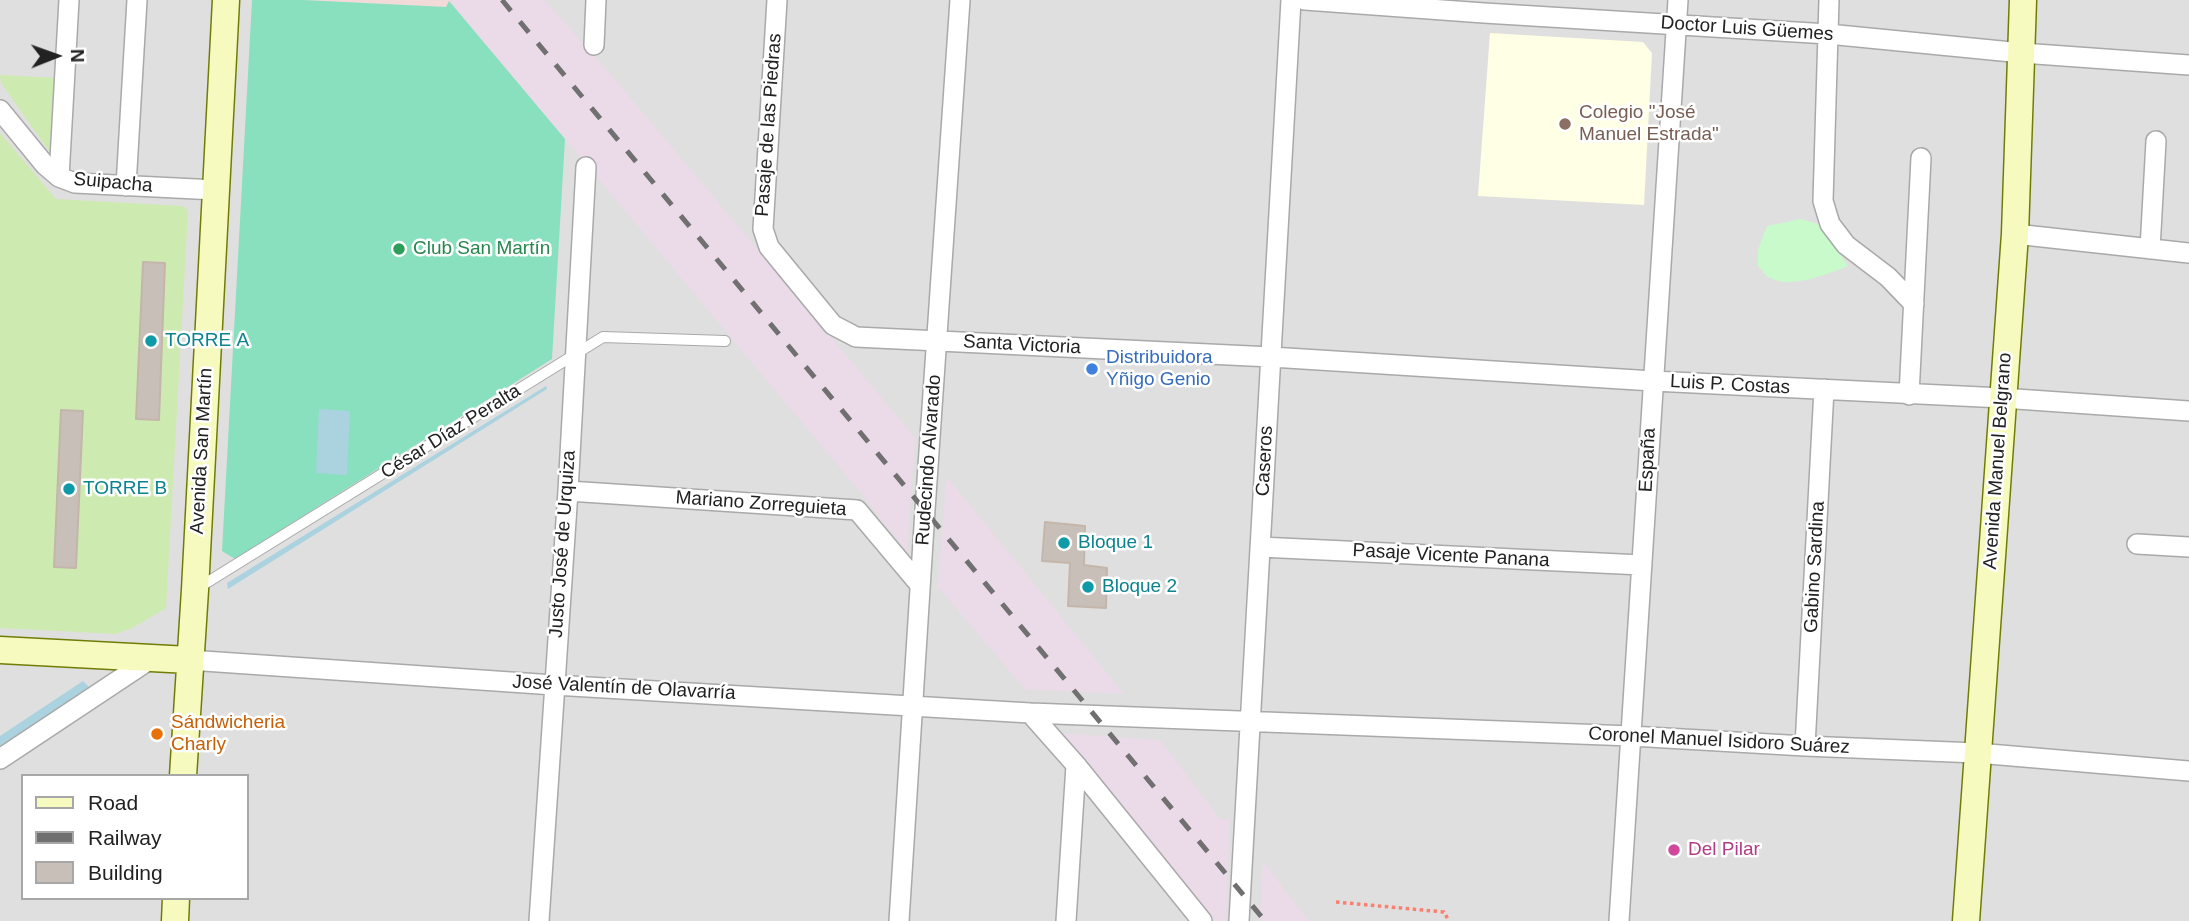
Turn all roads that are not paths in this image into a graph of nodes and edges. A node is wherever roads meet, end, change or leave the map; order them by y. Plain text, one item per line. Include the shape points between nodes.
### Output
1 (69, 0) edge
2 (137, 0) edge
3 (226, 0) edge
4 (596, 0) edge
5 (778, 0) edge
6 (960, 0) edge
7 (1291, 0) edge
8 (1305, 0) edge
9 (1678, 0) edge
10 (1829, 0) edge
11 (2023, 0) edge
12 (1484, 7) edge
13 (1677, 24) junction
14 (1828, 34) junction
15 (594, 45) dead end
16 (2022, 53) junction
17 (2189, 65) edge
18 (0, 110) edge
19 (2156, 141) dead end
20 (1921, 158) dead end
21 (586, 167) dead end
22 (59, 177) junction
23 (126, 186) junction
24 (216, 190) junction
25 (2015, 234) junction
26 (2150, 249) junction
27 (2189, 253) edge
28 (1914, 304) junction
29 (856, 337) joint
30 (725, 341) dead end
31 (938, 341) junction
32 (575, 355) junction
33 (1271, 357) junction
34 (1653, 381) junction
35 (1824, 389) junction
36 (1909, 395) junction
37 (2003, 398) junction
38 (2189, 411) edge
39 (568, 491) junction
40 (2137, 544) dead end
41 (1260, 547) junction
42 (2189, 547) edge
43 (1642, 565) junction
44 (920, 585) junction
45 (195, 590) junction
46 (0, 650) edge
47 (152, 658) junction
48 (189, 660) junction
49 (554, 685) junction
50 (912, 705) junction
51 (1030, 713) junction
52 (1249, 720) junction
53 (1631, 736) junction
54 (1805, 746) junction
55 (1977, 753) junction
56 (0, 759) edge
57 (1076, 765) junction
58 (2189, 771) edge
59 (183, 774) edge
60 (176, 900) edge
61 (175, 921) edge
62 (539, 921) edge
63 (899, 921) edge
64 (1066, 921) edge
65 (1202, 921) edge
66 (1239, 921) edge
67 (1619, 921) edge
68 (1966, 921) edge

1 - 22 street
2 - 23 street
3 - 24 main road, Avenida San Martín
4 - 15 street
5 - 29 street, Pasaje de las Piedras via 763,229 769,247 833,325
6 - 31 street, Rudecindo Alvarado
7 - 33 street, Caseros
8 - 12 street, Doctor Luis Güemes
9 - 13 street, España
10 - 14 street
11 - 16 main road, Avenida Manuel Belgrano
12 - 13 street, Doctor Luis Güemes
13 - 14 street, Doctor Luis Güemes
13 - 34 street, España
14 - 16 street, Doctor Luis Güemes
14 - 28 street via 1823,201 1830,224 1846,245
16 - 17 street, Doctor Luis Güemes
16 - 25 main road, Avenida Manuel Belgrano
18 - 22 street, Suipacha
19 - 26 street
20 - 28 street
21 - 32 street, Justo José de Urquiza
22 - 23 street, Suipacha via 75,183
23 - 24 street, Suipacha
24 - 45 main road, Avenida San Martín
25 - 26 street
25 - 37 main road, Avenida Manuel Belgrano
26 - 27 street
28 - 36 street
29 - 31 street, Santa Victoria
30 - 32 lane, César Díaz Peralta via 603,337
31 - 33 street, Santa Victoria
31 - 44 street, Rudecindo Alvarado
32 - 39 street, Justo José de Urquiza
32 - 45 lane, César Díaz Peralta
33 - 34 street, Luis P. Costas
33 - 41 street, Caseros
34 - 35 street, Luis P. Costas
34 - 43 street, España
35 - 36 street, Luis P. Costas
35 - 54 street, Gabino Sardina
36 - 37 street, Luis P. Costas
37 - 38 street, Luis P. Costas
37 - 55 main road, Avenida Manuel Belgrano
39 - 44 street, Mariano Zorreguieta via 858,510
39 - 49 street, Justo José de Urquiza
40 - 42 street
41 - 43 street, Pasaje Vicente Panana
41 - 52 street, Caseros
43 - 53 street, España
44 - 50 street, Rudecindo Alvarado
45 - 48 main road, Avenida San Martín
46 - 47 main road, José Valentín de Olavarría
47 - 48 main road, José Valentín de Olavarría
47 - 56 street
48 - 49 street, José Valentín de Olavarría
48 - 59 main road, Avenida San Martín
49 - 50 street, José Valentín de Olavarría
49 - 62 street, Justo José de Urquiza
50 - 51 street, José Valentín de Olavarría
50 - 63 street, Rudecindo Alvarado
51 - 52 street, José Valentín de Olavarría
51 - 57 street
52 - 53 street, Coronel Manuel Isidoro Suárez
52 - 66 street, Caseros
53 - 54 street, Coronel Manuel Isidoro Suárez
53 - 67 street, España
54 - 55 street, Coronel Manuel Isidoro Suárez
55 - 58 street, Coronel Manuel Isidoro Suárez
55 - 68 main road, Avenida Manuel Belgrano
57 - 64 street
57 - 65 street
60 - 61 main road

